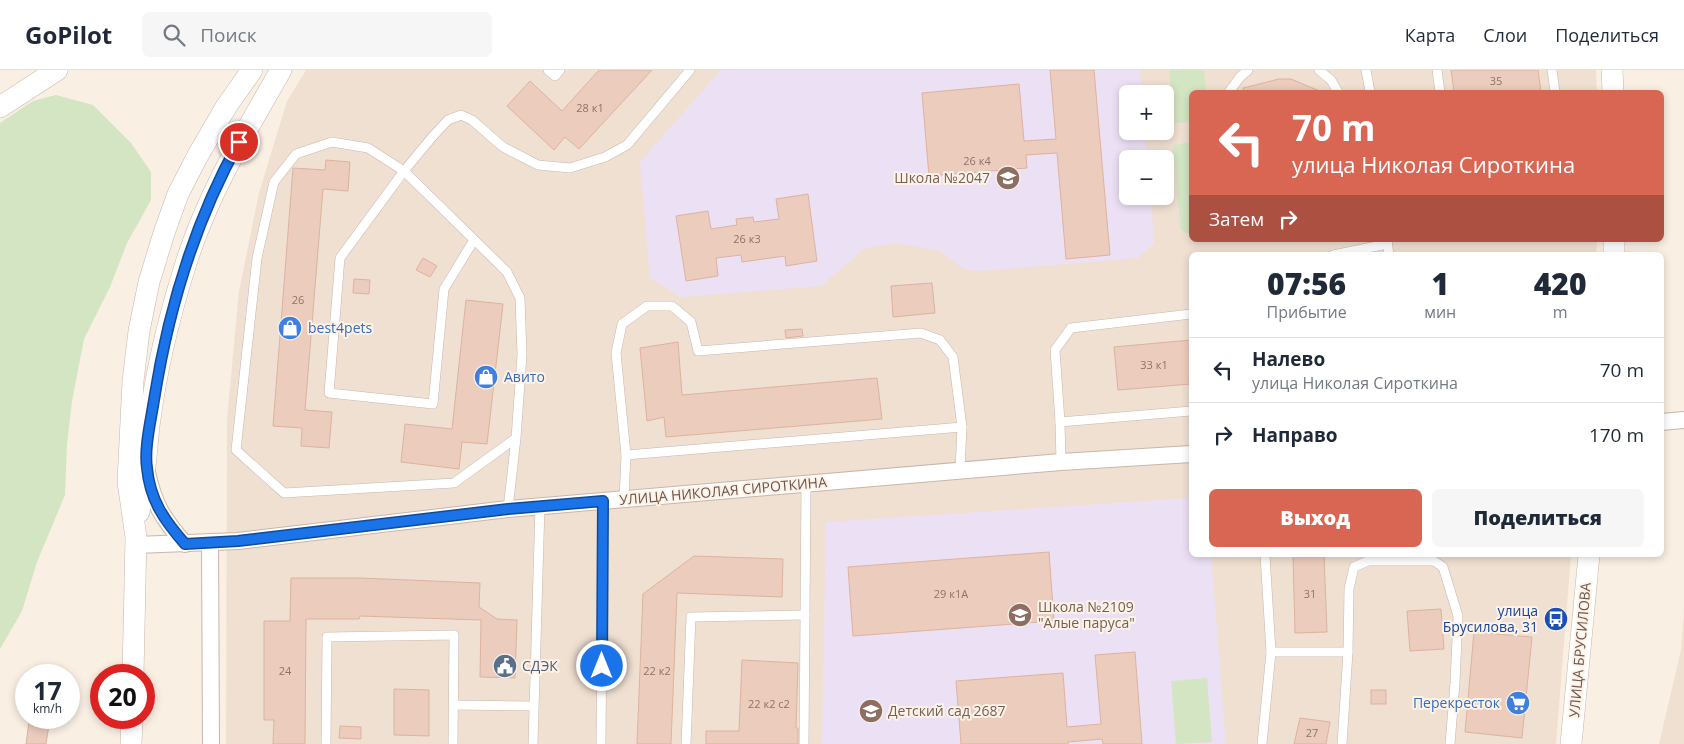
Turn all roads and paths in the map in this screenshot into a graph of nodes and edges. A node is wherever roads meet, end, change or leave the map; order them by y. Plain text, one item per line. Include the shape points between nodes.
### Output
1 (57, 70) edge
2 (252, 70) edge
3 (548, 70) edge
4 (560, 70) edge
5 (690, 70) edge
6 (1248, 70) edge
7 (1319, 70) edge
8 (1366, 70) edge
9 (1437, 70) edge
10 (1552, 70) edge
11 (1612, 70) edge
12 (278, 72) edge
13 (1230, 90) edge
14 (1337, 90) edge
15 (1370, 90) edge
16 (1440, 90) edge
17 (1555, 90) edge
18 (1613, 90) edge
19 (0, 107) edge
20 (404, 171) junction
21 (474, 240) junction
22 (1387, 242) edge
23 (1345, 252) edge
24 (1189, 314) edge
25 (1189, 411) edge
26 (1684, 420) edge
27 (1060, 422) junction
28 (1664, 422) edge
29 (962, 427) junction
30 (516, 438) junction
31 (626, 454) junction
32 (1189, 454) edge
33 (1061, 462) junction
34 (146, 466) junction
35 (960, 470) junction
36 (806, 484) junction
37 (624, 500) junction
38 (603, 501) junction
39 (540, 506) junction
40 (508, 509) junction
41 (136, 541) junction
42 (210, 542) junction
43 (185, 544) junction
44 (1265, 557) edge
45 (1589, 557) edge
46 (805, 615) junction
47 (1272, 652) junction
48 (1348, 652) junction
49 (133, 664) edge
50 (454, 706) junction
51 (533, 706) junction
52 (132, 729) edge
53 (131, 744) edge
54 (211, 744) edge
55 (326, 744) edge
56 (454, 744) edge
57 (533, 744) edge
58 (601, 744) edge
59 (686, 744) edge
60 (804, 744) edge
61 (1262, 744) edge
62 (1342, 744) edge
63 (1450, 744) edge
64 (1571, 744) edge

1 - 19 street
2 - 41 street via 226,107 178,194 149,282 139,331 132,397 128,482
3 - 4 lane via 555,76
5 - 20 lane via 627,145 605,157 570,168 538,164 503,147 472,120 461,115 448,120
6 - 13 lane
7 - 14 lane
8 - 15 lane
9 - 16 lane
10 - 17 lane
11 - 18 street
12 - 34 street via 234,152 206,210 188,258 157,381
20 - 21 lane
20 - 21 lane via 340,258 329,393 433,404 444,289
20 - 30 lane via 368,148 332,142 296,154 274,182 257,258 236,450 284,493 454,483
21 - 30 lane via 507,272 520,298 522,355
22 - 23 lane
24 - 27 lane via 1071,328 1055,350
25 - 27 lane
26 - 28 street
27 - 33 lane
29 - 31 lane
29 - 31 lane via 953,357 940,340 921,333 698,351 691,322 672,306 647,306 622,324 616,352
29 - 35 lane
30 - 40 lane
31 - 37 lane
32 - 33 street, УЛИЦА НИКОЛАЯ СИРОТКИНА
33 - 35 street, УЛИЦА НИКОЛАЯ СИРОТКИНА
34 - 41 street
34 - 43 street via 160,512
35 - 36 street, УЛИЦА НИКОЛАЯ СИРОТКИНА
36 - 37 street, УЛИЦА НИКОЛАЯ СИРОТКИНА
36 - 46 lane
37 - 38 street, УЛИЦА НИКОЛАЯ СИРОТКИНА
38 - 39 street, УЛИЦА НИКОЛАЯ СИРОТКИНА
38 - 58 lane
39 - 40 street, УЛИЦА НИКОЛАЯ СИРОТКИНА
39 - 51 lane
40 - 42 street, УЛИЦА НИКОЛАЯ СИРОТКИНА
41 - 43 street, УЛИЦА НИКОЛАЯ СИРОТКИНА
41 - 49 street
42 - 43 street, УЛИЦА НИКОЛАЯ СИРОТКИНА
42 - 54 street
44 - 47 lane
45 - 64 street, УЛИЦА БРУСИЛОВА
46 - 59 lane via 691,617
46 - 60 lane
47 - 48 lane
47 - 61 lane
48 - 62 lane
48 - 63 lane via 1349,589 1354,567 1368,562 1434,561 1443,567 1458,616
50 - 51 lane
50 - 55 lane via 454,635 327,637
50 - 56 lane
51 - 57 lane
52 - 53 street

